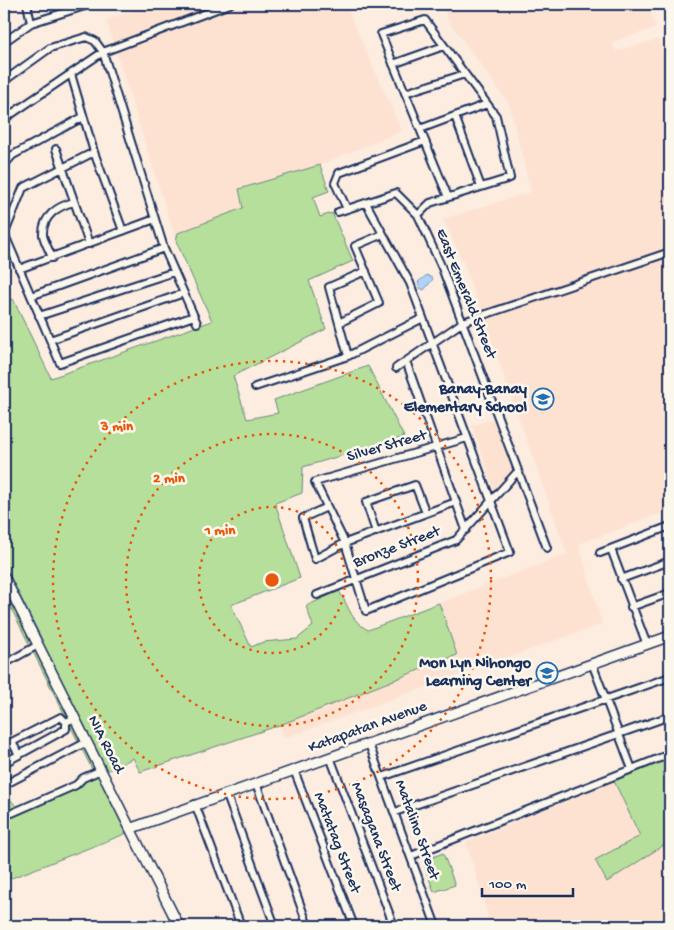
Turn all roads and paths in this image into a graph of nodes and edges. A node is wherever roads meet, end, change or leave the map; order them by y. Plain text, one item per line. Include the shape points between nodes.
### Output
1 (27, 4) edge
2 (61, 4) edge
3 (91, 4) edge
4 (230, 4) edge
5 (63, 12) junction
6 (31, 23) junction
7 (4, 41) edge
8 (444, 46) junction
9 (103, 52) junction
10 (393, 64) junction
11 (71, 74) junction
12 (465, 74) junction
13 (4, 81) edge
14 (405, 93) junction
15 (487, 104) junction
16 (455, 116) junction
17 (83, 117) junction
18 (4, 119) edge
19 (420, 129) junction
20 (425, 141) junction
21 (56, 150) dead end
22 (94, 152) junction
23 (4, 165) edge
24 (63, 166) junction
25 (481, 187) junction
26 (448, 197) junction
27 (74, 202) junction
28 (366, 203) junction
29 (347, 209) junction
30 (338, 212) dead end
31 (418, 215) junction
32 (155, 219) junction
33 (123, 231) junction
34 (4, 233) edge
35 (383, 234) junction
36 (89, 244) junction
37 (164, 248) junction
38 (670, 252) edge
39 (52, 258) junction
40 (20, 269) junction
41 (366, 271) junction
42 (174, 272) junction
43 (184, 293) junction
44 (31, 296) junction
45 (39, 316) junction
46 (423, 318) junction
47 (463, 322) junction
48 (339, 323) junction
49 (50, 340) junction
50 (432, 343) junction
51 (348, 356) junction
52 (406, 362) junction
53 (396, 368) dead end
54 (256, 387) dead end
55 (467, 438) junction
56 (436, 447) junction
57 (518, 471) junction
58 (491, 501) junction
59 (456, 502) junction
60 (327, 507) junction
61 (426, 513) junction
62 (670, 526) edge
63 (466, 530) junction
64 (376, 532) junction
65 (345, 543) junction
66 (547, 548) dead end
67 (611, 549) junction
68 (600, 554) dead end
69 (670, 561) edge
70 (4, 577) edge
71 (354, 578) junction
72 (621, 579) junction
73 (670, 593) edge
74 (317, 595) dead end
75 (631, 607) junction
76 (670, 636) edge
77 (38, 645) junction
78 (647, 645) junction
79 (592, 663) junction
80 (4, 664) edge
81 (670, 677) edge
82 (606, 700) junction
83 (670, 716) edge
84 (75, 718) junction
85 (66, 722) junction
86 (619, 735) junction
87 (12, 742) junction
88 (87, 742) junction
89 (369, 744) junction
90 (4, 746) edge
91 (670, 754) edge
92 (19, 755) junction
93 (330, 757) junction
94 (4, 764) edge
95 (632, 769) junction
96 (101, 770) junction
97 (294, 770) junction
98 (382, 777) junction
99 (256, 782) junction
100 (4, 785) edge
101 (226, 793) junction
102 (195, 804) junction
103 (395, 812) junction
104 (12, 814) dead end
105 (132, 828) junction
106 (411, 856) junction
107 (179, 926) edge
108 (241, 926) edge
109 (276, 926) edge
110 (308, 926) edge
111 (354, 926) edge
112 (394, 926) edge
113 (436, 926) edge

1 - 6 street
2 - 5 street
3 - 5 street
4 - 9 street
5 - 6 street
6 - 7 street
8 - 10 street
8 - 10 street via 425,20 381,34
8 - 12 street
9 - 11 street
9 - 13 street via 95,41 86,37 50,48
9 - 32 street
10 - 14 street
11 - 17 street
11 - 18 street
12 - 14 street
12 - 15 street
14 - 19 street
15 - 16 street
15 - 25 street via 496,116 510,178
16 - 19 street
16 - 25 street
17 - 22 street
17 - 23 street via 13,155
19 - 20 street
20 - 26 street
20 - 29 street via 339,173 335,183
21 - 24 street
22 - 24 street
22 - 33 street
24 - 27 street
24 - 34 street via 23,188
25 - 26 street
26 - 31 street via 430,203
27 - 36 street
27 - 39 street via 48,216 43,235
28 - 29 street, East Emerald Street
28 - 31 street, East Emerald Street via 396,193
28 - 35 street
29 - 30 street, East Emerald Street
31 - 47 street, East Emerald Street
32 - 33 street
32 - 37 street
33 - 36 street
34 - 40 street
35 - 41 street via 355,246
35 - 46 street via 410,283
36 - 39 street
37 - 42 street
37 - 44 street
38 - 47 street
39 - 40 street
40 - 44 street
41 - 48 street via 329,287
41 - 48 street via 379,303
42 - 43 street
42 - 45 street
43 - 49 street
43 - 49 street via 196,319 60,363
44 - 45 street
45 - 49 street
46 - 50 street
46 - 51 street
47 - 50 street
47 - 57 street, East Emerald Street
48 - 51 street
50 - 52 street
50 - 55 street
51 - 54 street
52 - 53 street
52 - 56 street
55 - 56 street, Silver Street
55 - 58 street
56 - 59 street
56 - 60 street, Silver Street via 315,482
57 - 58 street, Bronze Street
57 - 66 street, East Emerald Street
58 - 63 street, Bronze Street
58 - 71 street via 510,552 366,611
59 - 61 street
59 - 63 street
60 - 65 street
60 - 65 street via 303,518 315,558
61 - 64 street
61 - 64 street via 415,485 366,502
62 - 67 street
63 - 71 street, Bronze Street via 456,540
64 - 65 street
65 - 71 street
67 - 68 street
67 - 72 street
69 - 72 street
70 - 77 street, NIA Road
71 - 74 street, Bronze Street
72 - 75 street
73 - 75 street
75 - 78 street
76 - 78 street, Katapatan Avenue
77 - 80 street
77 - 84 street, NIA Road
78 - 79 street, Katapatan Avenue
79 - 82 street
79 - 89 street, Katapatan Avenue
81 - 82 street
82 - 86 street
82 - 98 street
83 - 86 street
84 - 85 street
84 - 88 street, NIA Road
85 - 87 street via 61,717
85 - 92 street via 66,729
86 - 95 street
86 - 103 street
87 - 90 street
87 - 92 street
88 - 96 street, NIA Road
88 - 100 street
89 - 93 street, Katapatan Avenue
89 - 98 street, Matalino Street
91 - 95 street
92 - 94 street
93 - 97 street, Katapatan Avenue
93 - 112 street, Masagana Street
95 - 106 street
96 - 104 street
96 - 105 street, NIA Road
97 - 99 street, Katapatan Avenue
97 - 111 street, Matatag Street
98 - 103 street, Matalino Street
99 - 101 street, Katapatan Avenue
99 - 110 street
101 - 102 street, Katapatan Avenue
101 - 109 street
102 - 105 street, Katapatan Avenue
102 - 108 street
103 - 106 street, Matalino Street
105 - 107 street, NIA Road
106 - 113 street, Matalino Street

